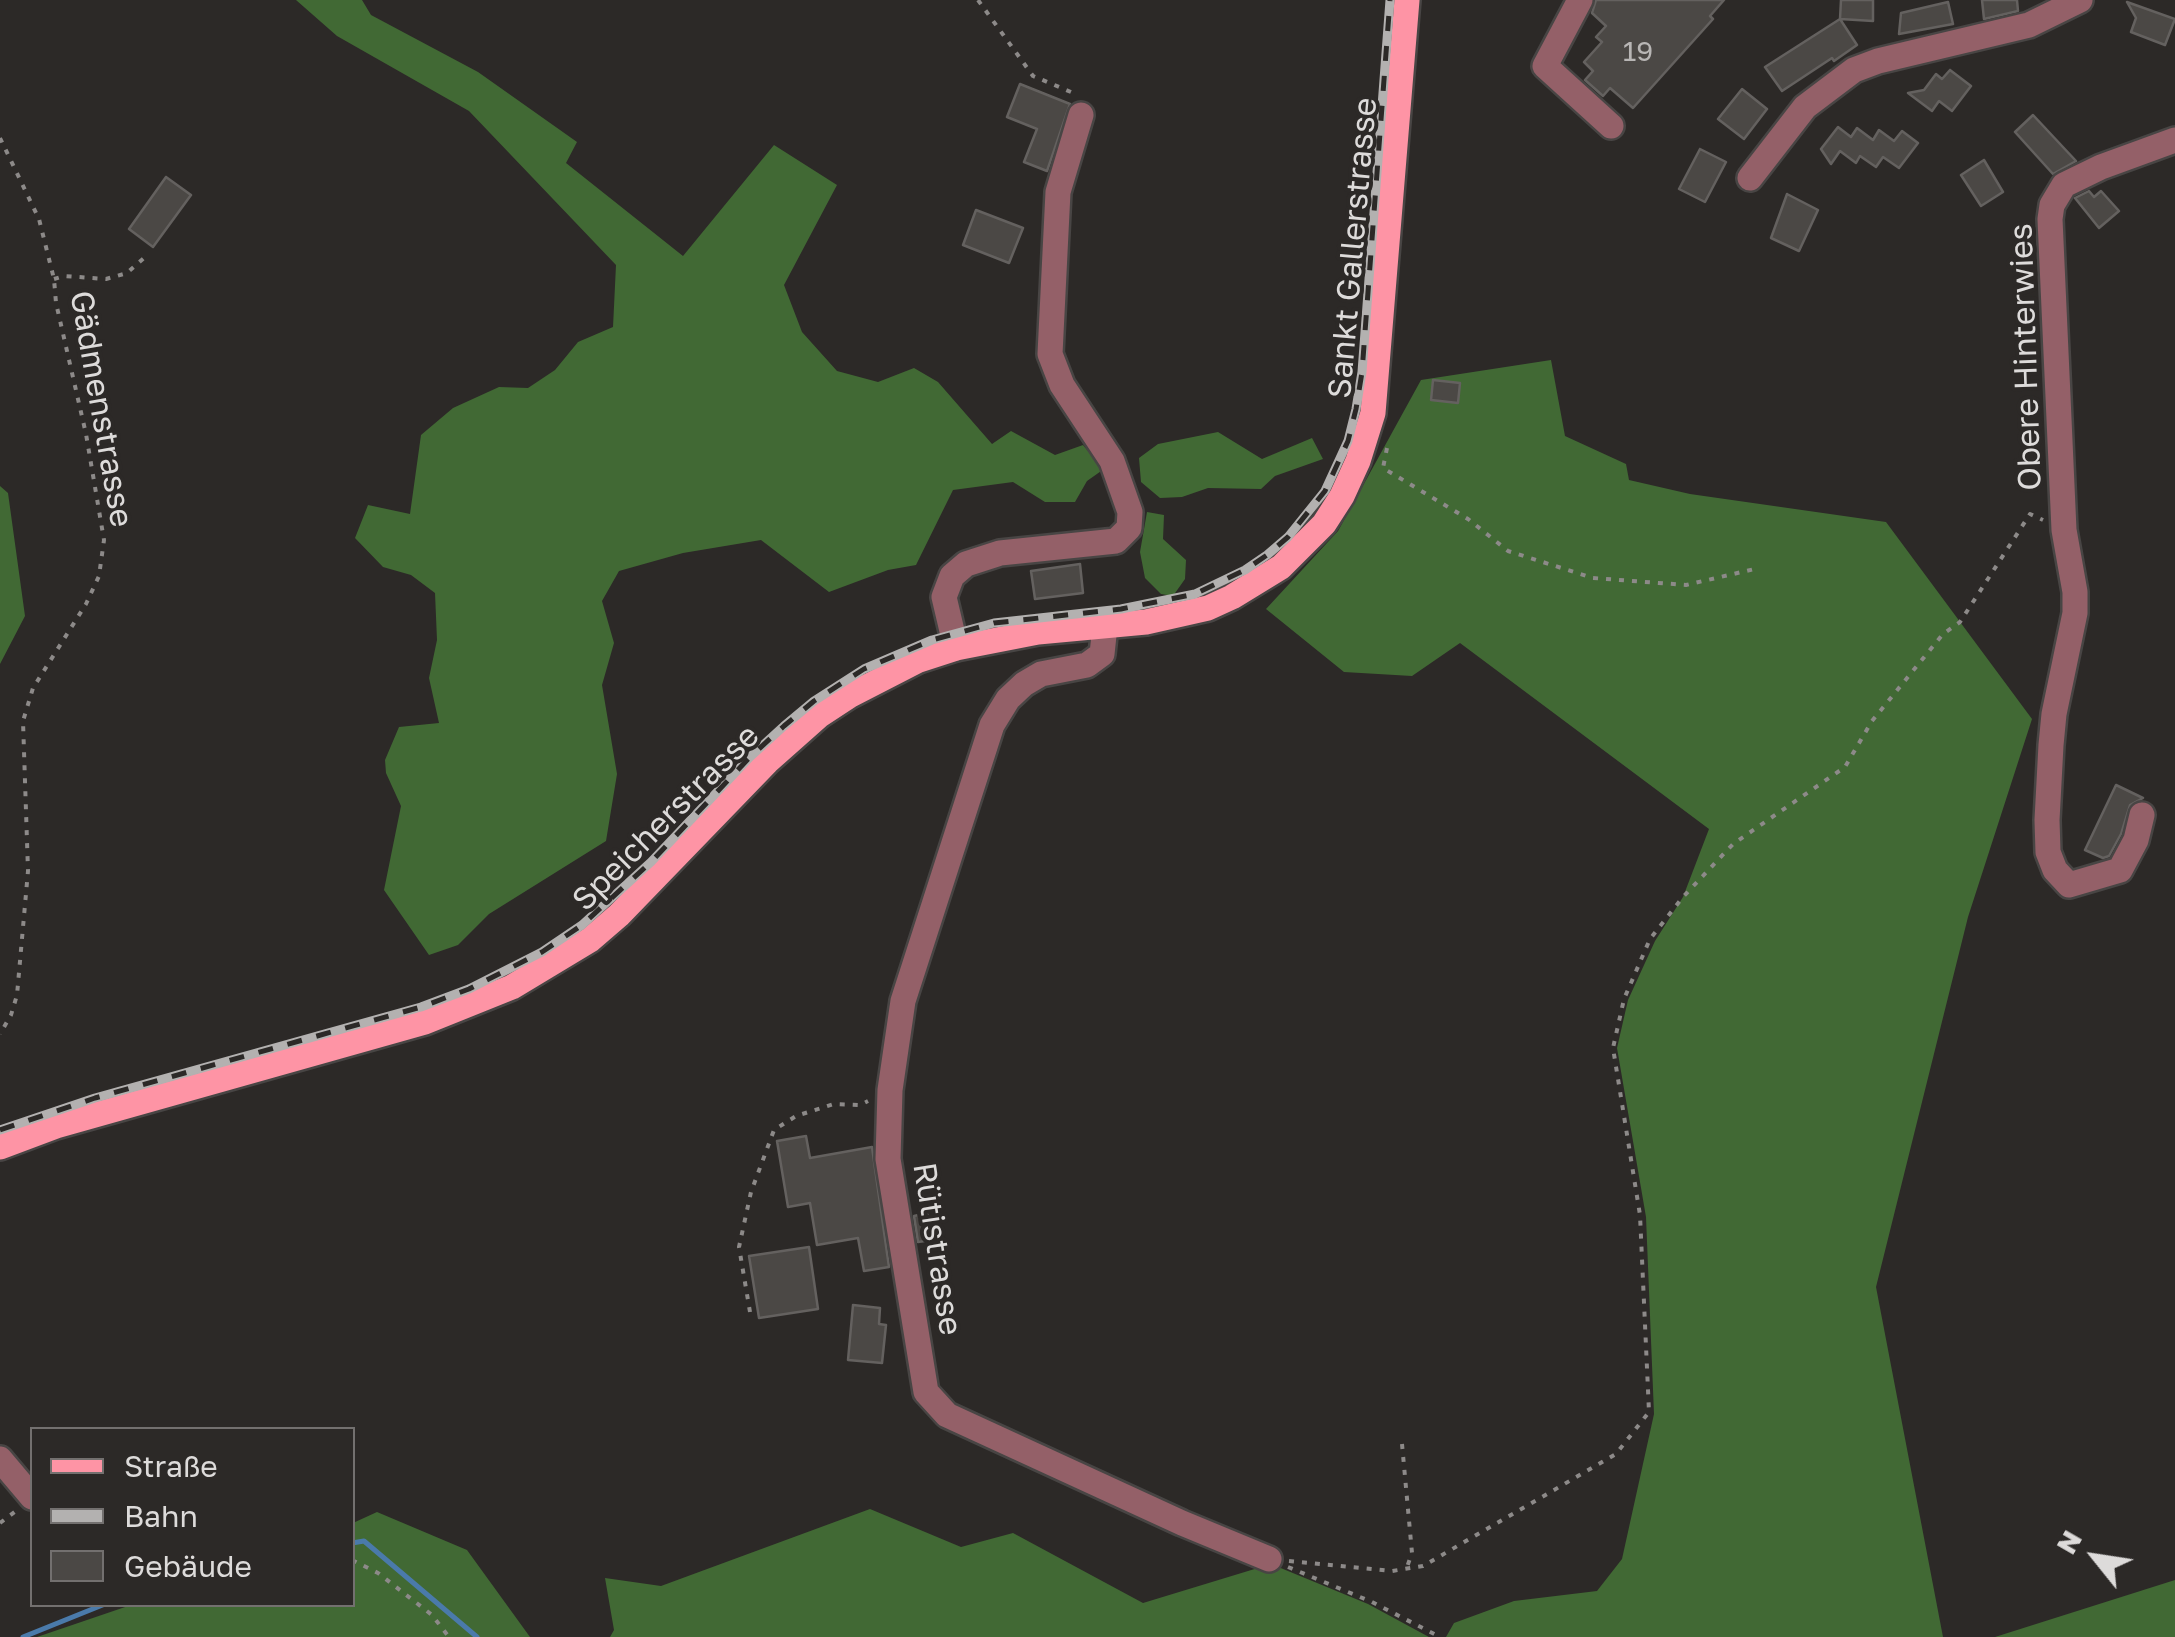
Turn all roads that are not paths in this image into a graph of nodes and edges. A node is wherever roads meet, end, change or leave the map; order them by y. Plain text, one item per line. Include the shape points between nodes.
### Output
1 (1407, 0) edge
2 (1580, 0) edge
3 (2080, 0) edge
4 (1082, 115) road end
5 (1611, 126) dead end
6 (2175, 140) edge
7 (1750, 178) dead end
8 (1342, 496) joint
9 (1105, 626) junction
10 (956, 648) junction
11 (2142, 815) dead end
12 (0, 1147) edge
13 (0, 1459) edge
14 (24, 1504) edge
15 (1270, 1559) road end

1 - 8 main road, Sankt Gallerstrasse via 1373,412
2 - 5 street via 1545,66
3 - 7 street via 2029,25 1854,70 1805,106
4 - 10 street via 1058,192 1050,354 1062,385 1112,461 1128,503 1129,528 1116,541 1000,553 966,564 944,597
6 - 11 street, Obere Hinterwies via 2064,185 2052,205 2049,238 2064,530 2075,592 2051,745 2046,820 2056,870 2069,884 2120,870
8 - 9 main road, Speicherstrasse via 1302,549 1232,597 1180,615
9 - 10 main road, Speicherstrasse
9 - 15 street, Rütistrasse via 1102,654 1088,665 1024,684 992,724 903,1001 888,1158 926,1392 948,1415
10 - 12 main road, Speicherstrasse via 881,678 820,715 619,915 512,987 425,1022 74,1120
13 - 14 street

